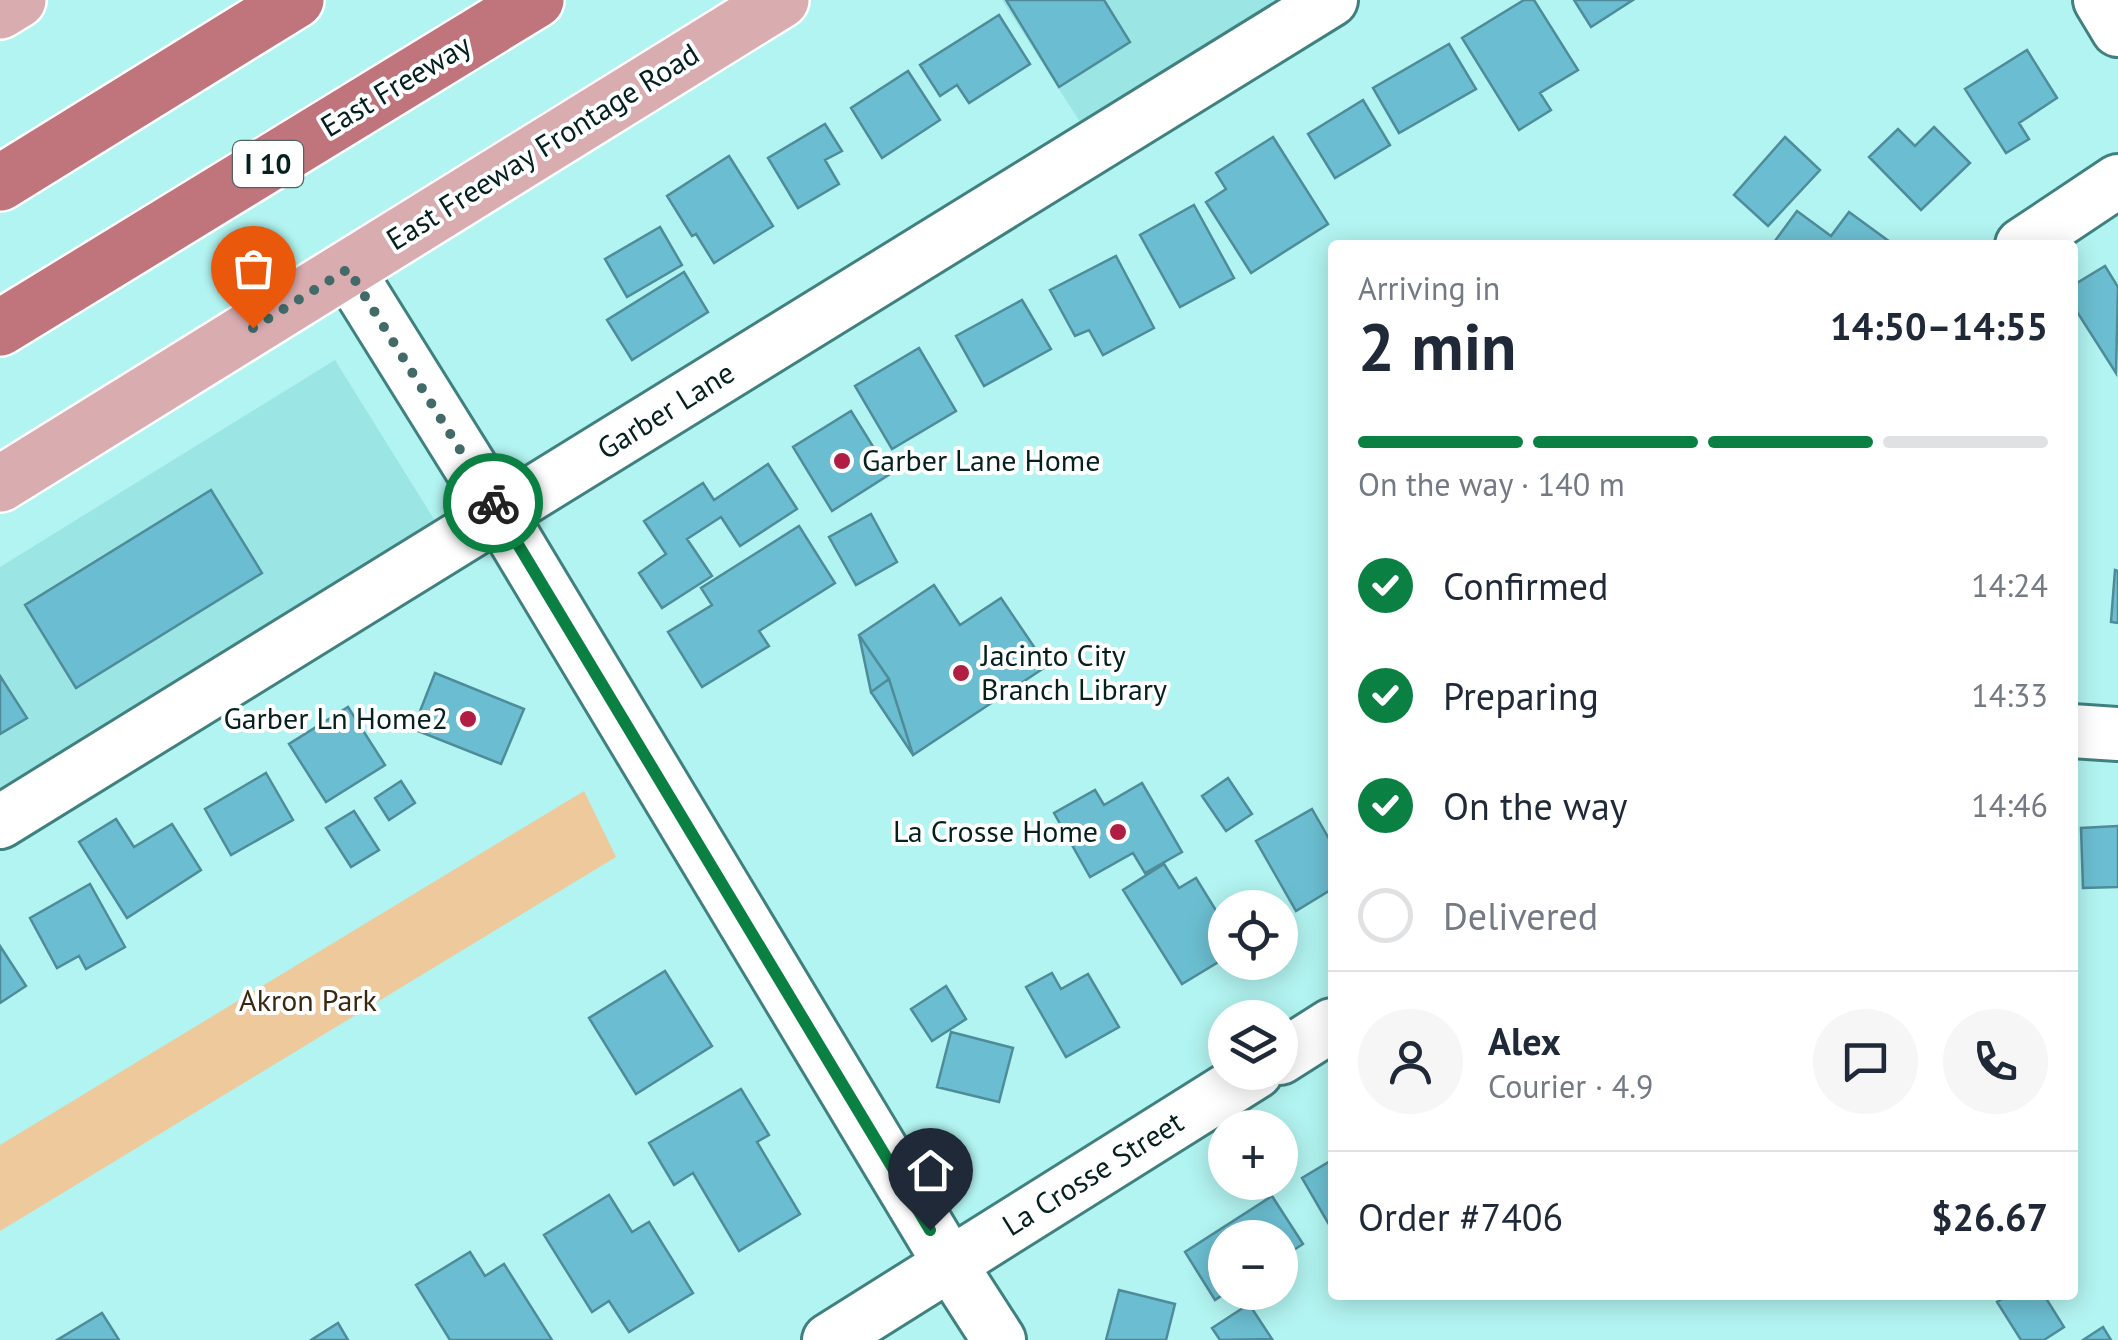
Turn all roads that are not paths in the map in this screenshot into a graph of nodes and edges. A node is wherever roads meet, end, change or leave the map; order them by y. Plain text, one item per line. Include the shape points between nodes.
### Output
1 (18, 0) edge
2 (296, 0) edge
3 (536, 0) edge
4 (781, 0) edge
5 (2100, 0) edge
6 (1319, 3) edge
7 (0, 11) edge
8 (2118, 30) edge
9 (2118, 181) edge
10 (0, 182) edge
11 (2030, 240) edge
12 (348, 269) junction
13 (0, 328) edge
14 (0, 484) edge
15 (500, 513) junction
16 (2078, 731) edge
17 (2118, 734) edge
18 (0, 822) edge
19 (1328, 1028) edge
20 (1298, 1047) edge
21 (1227, 1090) edge
22 (950, 1264) junction
23 (829, 1340) edge
24 (999, 1340) edge

1 - 7 main road
2 - 10 highway
3 - 13 highway, East Freeway / I 10
4 - 12 main road, East Freeway Frontage Road
5 - 8 street
6 - 15 street, Garber Lane
9 - 11 street
12 - 14 main road, East Freeway Frontage Road
12 - 15 street
15 - 18 street, Garber Lane
15 - 22 street
16 - 17 street
19 - 20 street
21 - 22 street, La Crosse Street
22 - 23 street, La Crosse Street
22 - 24 street

